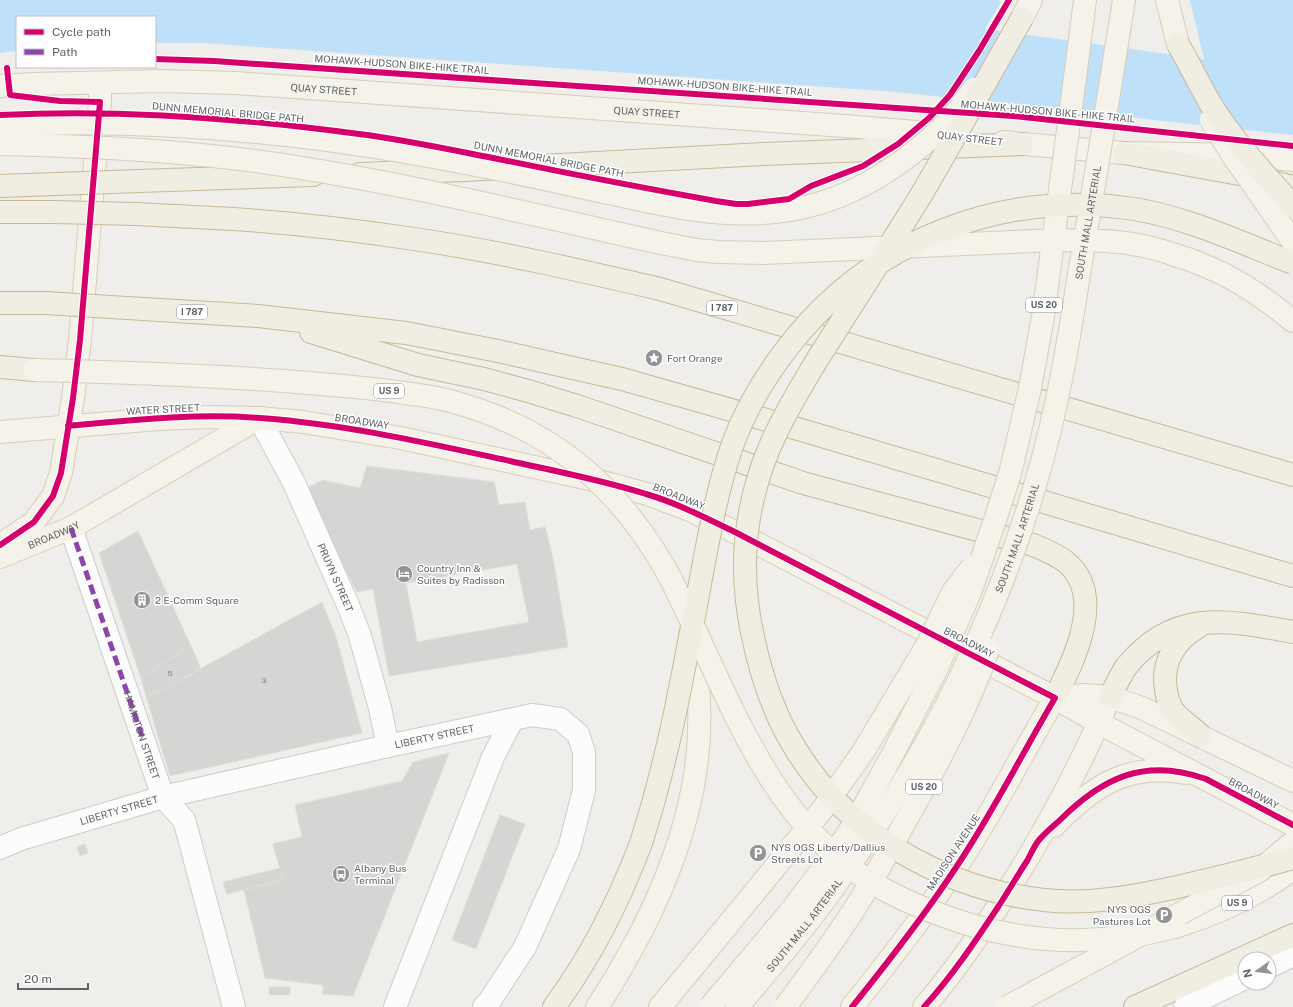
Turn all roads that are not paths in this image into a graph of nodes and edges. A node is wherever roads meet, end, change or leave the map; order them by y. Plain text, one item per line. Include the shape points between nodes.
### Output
1 (1085, 0) edge
2 (1124, 0) edge
3 (1167, 0) edge
4 (1026, 9) edge
5 (1178, 44) junction
6 (100, 83) junction
7 (0, 86) edge
8 (0, 125) edge
9 (0, 144) edge
10 (1022, 144) junction
11 (1124, 153) junction
12 (1293, 160) edge
13 (0, 186) edge
14 (1293, 187) edge
15 (1293, 206) edge
16 (0, 212) edge
17 (1293, 242) edge
18 (1293, 263) edge
19 (0, 303) edge
20 (258, 316) junction
21 (1293, 321) edge
22 (0, 367) edge
23 (34, 370) junction
24 (0, 371) edge
25 (259, 418) junction
26 (68, 426) junction
27 (0, 432) edge
28 (1293, 475) edge
29 (71, 528) junction
30 (0, 545) edge
31 (1017, 545) junction
32 (985, 551) junction
33 (0, 557) edge
34 (1293, 576) edge
35 (671, 579) junction
36 (1212, 621) junction
37 (1293, 632) edge
38 (1110, 697) junction
39 (1055, 698) junction
40 (512, 720) junction
41 (1099, 723) junction
42 (1201, 736) junction
43 (388, 746) junction
44 (1206, 779) junction
45 (1293, 780) edge
46 (163, 797) junction
47 (1293, 825) edge
48 (1039, 841) junction
49 (1293, 842) edge
50 (0, 848) edge
51 (1293, 858) edge
52 (1293, 869) edge
53 (1293, 935) edge
54 (1293, 955) edge
55 (1277, 963) edge
56 (1237, 982) edge
57 (234, 1007) edge
58 (395, 1007) edge
59 (484, 1007) edge
60 (554, 1007) edge
61 (597, 1007) edge
62 (660, 1007) edge
63 (710, 1007) edge
64 (737, 1007) edge
65 (785, 1007) edge
66 (852, 1007) edge
67 (924, 1007) edge
68 (1007, 1007) edge
69 (1135, 1007) edge
70 (1185, 1007) edge

1 - 32 main road, SOUTH MALL ARTERIAL / US 20, bridge via 1038,347 1011,470
2 - 31 main road, SOUTH MALL ARTERIAL / US 20, bridge via 1067,352 1047,442
3 - 5 main road
4 - 8 main road, bridge via 952,118 894,168 843,195 804,207 758,214 710,212 676,207 521,174 336,141 190,126 59,122
4 - 51 highway, bridge via 925,189 793,400 766,454 749,517 745,559 750,624 762,674 772,702 795,749 824,789 840,806 900,851 961,881 1034,899 1102,900 1130,897 1220,878
5 - 15 highway, bridge via 1230,132
5 - 17 main road, bridge via 1198,96 1212,122
6 - 7 main road, QUAY STREET
6 - 10 main road, QUAY STREET via 236,83 287,86 926,132
6 - 26 main road via 100,110 80,340
9 - 21 main road, bridge via 120,149 262,162 394,184 662,243 718,252 782,252 1057,240 1123,243 1155,248 1217,271 1267,301
10 - 11 main road, QUAY STREET
10 - 13 highway, bridge via 763,154 464,170
11 - 12 main road, QUAY STREET via 1249,155
11 - 14 highway via 1250,176
16 - 28 highway, I 787, bridge via 136,214 234,219 422,240 497,253 660,289
18 - 60 highway, bridge via 1203,227 1164,216 1103,206 1046,206 1006,211 962,223 920,240 873,266 827,303 798,334 770,370 739,428 717,498 676,711 653,806 629,875 609,919
19 - 20 highway, I 787, bridge
20 - 34 highway, I 787 via 406,333 622,379
20 - 39 highway via 418,365 528,391 803,483 1033,545 1051,553 1066,562 1078,575 1085,596 1085,620 1078,647
22 - 23 highway
23 - 24 main road, US 9
23 - 35 main road, US 9, bridge via 178,374 315,383 426,396 472,407 530,432 581,466 607,490 638,526
25 - 26 main road, WATER STREET via 159,419
25 - 29 main road, BROADWAY
25 - 39 main road, BROADWAY via 310,423 401,438 604,482 647,494 690,510
25 - 43 street, PRUYN STREET via 294,483 348,605 368,664
26 - 27 main road, WATER STREET
26 - 30 main road via 61,473 54,496 34,522
29 - 33 main road, BROADWAY
29 - 46 street, HAMILTON STREET
31 - 64 main road, SOUTH MALL ARTERIAL, bridge via 967,664 938,723 905,780 831,891
31 - 65 main road, US 20, bridge via 981,671 954,731 856,907
32 - 62 main road, US 20, bridge via 953,592 926,647 896,698 863,752 822,810
32 - 63 main road, SOUTH MALL ARTERIAL, bridge via 963,610 937,668 854,824 790,912
35 - 52 main road, US 9, bridge via 756,756 800,820 823,844 866,879 917,906 950,919 997,932 1065,941 1100,940 1155,932 1193,921 1254,895
35 - 61 main road, bridge via 688,626 700,697 698,760 693,791 671,866 628,956
36 - 37 highway
36 - 38 highway via 1165,634 1142,650 1125,668
36 - 42 highway via 1183,637 1170,654 1165,674 1169,703
38 - 39 main road via 1083,695
38 - 41 main road
38 - 42 main road via 1142,708
39 - 41 main road, BROADWAY
39 - 66 main road, MADISON AVENUE via 958,865 918,923
40 - 43 street, LIBERTY STREET
40 - 58 street via 493,757
40 - 59 street, LIBERTY STREET via 532,715 560,719 578,734 584,752 584,790 569,849 525,947
41 - 44 main road, BROADWAY
41 - 48 main road
42 - 45 main road
43 - 46 street, LIBERTY STREET
44 - 47 main road, BROADWAY
44 - 48 main road via 1161,770 1143,771 1120,777 1089,794
46 - 50 street, LIBERTY STREET via 21,839
46 - 57 street, HAMILTON STREET via 184,820
48 - 67 main road via 973,944
49 - 68 main road, bridge via 1259,871
53 - 69 highway
54 - 55 street
56 - 70 street

